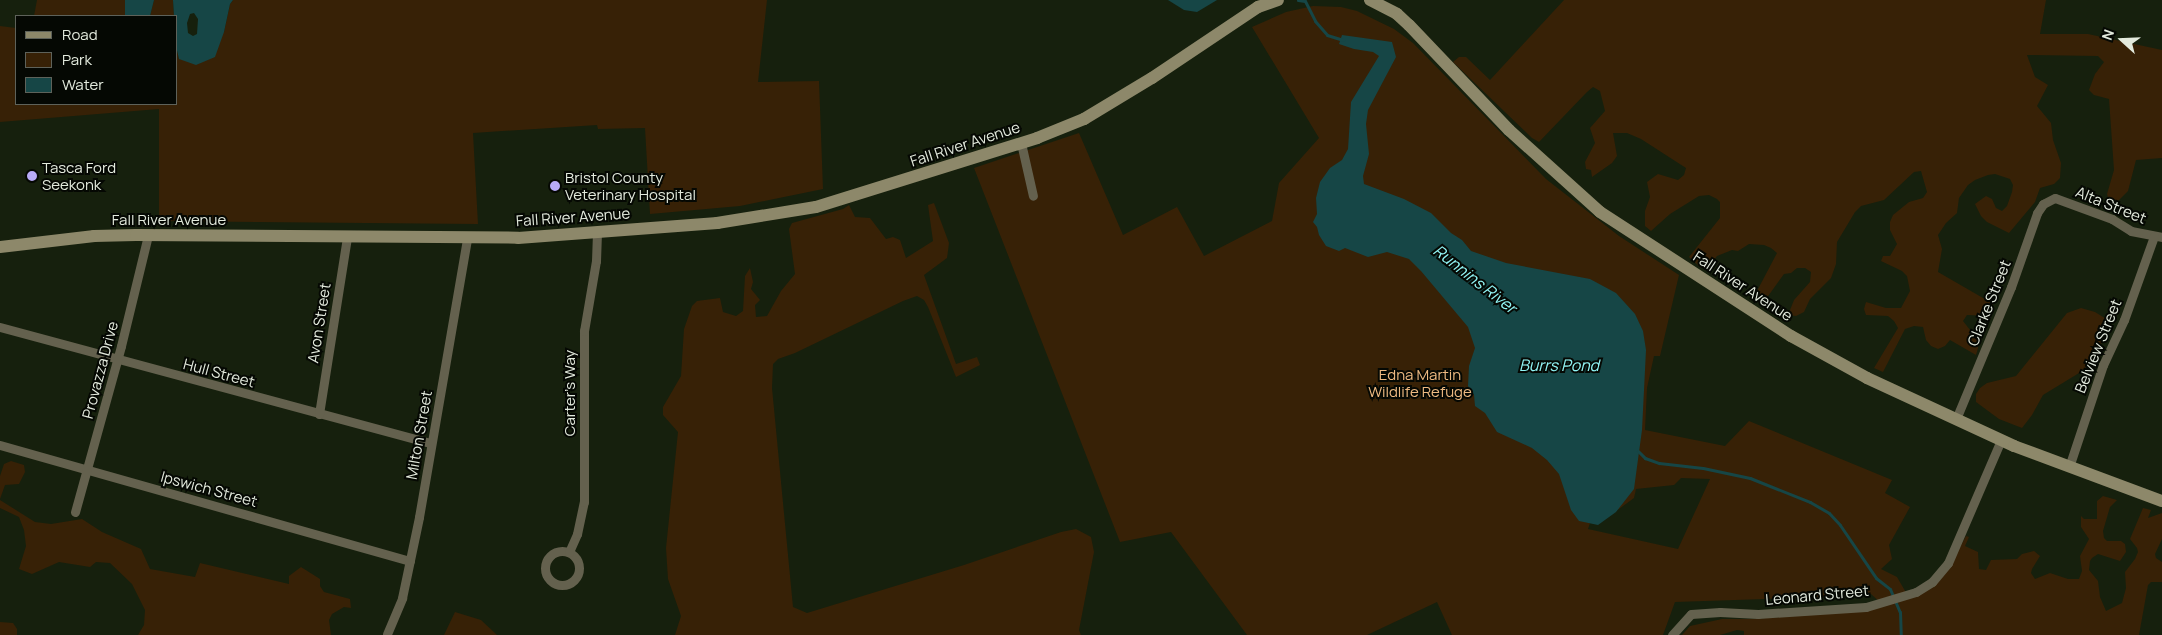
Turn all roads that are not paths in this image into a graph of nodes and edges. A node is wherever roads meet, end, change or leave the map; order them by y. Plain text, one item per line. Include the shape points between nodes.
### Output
1 (1278, 0) edge
2 (1370, 0) edge
3 (1020, 143) junction
4 (1033, 196) dead end
5 (2050, 200) joint
6 (597, 233) junction
7 (148, 235) junction
8 (2158, 236) edge
9 (347, 237) junction
10 (467, 238) junction
11 (0, 247) edge
12 (0, 327) edge
13 (116, 359) junction
14 (319, 414) junction
15 (1956, 420) junction
16 (2001, 440) junction
17 (431, 443) junction
18 (0, 445) edge
19 (2069, 467) junction
20 (86, 470) junction
21 (2162, 500) edge
22 (75, 512) dead end
23 (569, 552) dead end
24 (410, 561) junction
25 (387, 634) dead end
26 (1672, 635) edge

1 - 3 main road, Fall River Avenue via 1258,7 1084,119
2 - 15 main road, Fall River Avenue via 1410,24 1509,130 1600,212 1790,336 1867,378
3 - 4 street
3 - 6 main road, Fall River Avenue via 816,207 717,223
5 - 8 street, Alta Street via 2055,198 2078,205 2131,230
5 - 15 street, Clarke Street via 2037,213 2011,287
6 - 10 main road, Fall River Avenue
6 - 23 street, Carter's Way via 584,339 584,502
7 - 9 main road, Fall River Avenue
7 - 11 main road, Fall River Avenue via 94,236
7 - 13 street, Provazza Drive
8 - 19 street, Belview Street via 2103,365
9 - 10 main road, Fall River Avenue
9 - 14 street, Avon Street
10 - 17 street, Milton Street
12 - 13 street, Hull Street
13 - 14 street, Hull Street
13 - 20 street, Provazza Drive
14 - 17 street, Hull Street
15 - 16 main road, Fall River Avenue
16 - 19 main road, Fall River Avenue
16 - 26 street, Leonard Street via 1948,563 1932,582 1916,592 1866,606 1758,614 1691,614
17 - 24 street, Milton Street
18 - 20 street, Ipswich Street
19 - 21 main road, Fall River Avenue
20 - 22 street, Provazza Drive
20 - 24 street, Ipswich Street
24 - 25 street, Milton Street via 402,598

